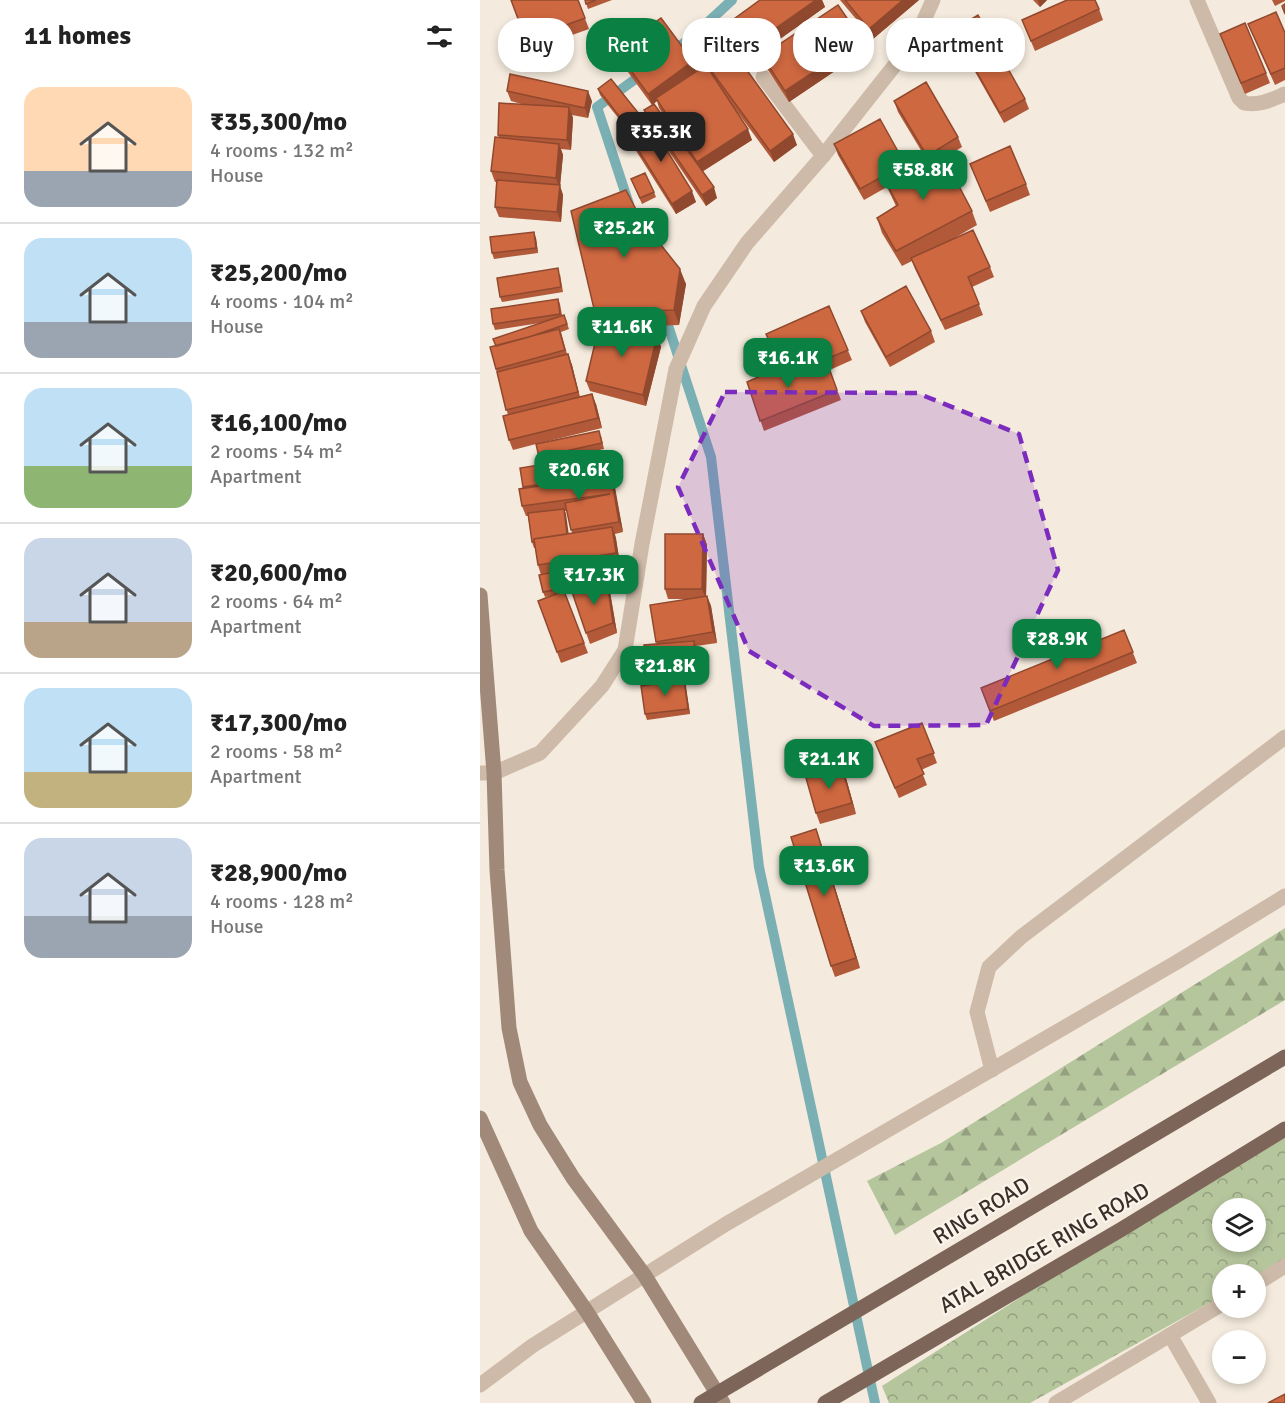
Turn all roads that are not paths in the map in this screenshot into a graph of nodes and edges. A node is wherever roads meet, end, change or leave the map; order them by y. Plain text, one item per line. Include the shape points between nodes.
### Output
1 (933, 0) edge
2 (1197, 0) edge
3 (763, 77) edge
4 (1285, 94) edge
5 (823, 156) junction
6 (480, 595) edge
7 (1285, 737) edge
8 (487, 773) edge
9 (1285, 896) edge
10 (1285, 1057) edge
11 (992, 1070) junction
12 (480, 1118) edge
13 (1285, 1129) edge
14 (1285, 1266) edge
15 (645, 1276) junction
16 (1266, 1278) edge
17 (1212, 1310) edge
18 (586, 1312) junction
19 (1170, 1335) junction
20 (480, 1385) edge
21 (644, 1403) edge
22 (701, 1403) edge
23 (723, 1403) edge
24 (825, 1403) edge
25 (1056, 1403) edge
26 (1209, 1403) edge

1 - 5 street via 902,56
2 - 4 street via 1239,98 1254,105
3 - 5 street
5 - 8 street via 747,243 704,306 676,369 625,650 602,686 540,753
6 - 8 main road
7 - 11 street via 1021,937 989,967 976,1012
8 - 15 main road via 509,1028 520,1082 540,1125 573,1178
9 - 11 street
10 - 22 main road, RING ROAD, bridge
11 - 15 street via 726,1224
12 - 18 main road via 531,1230
13 - 24 main road, ATAL BRIDGE RING ROAD
14 - 16 street
15 - 18 street
15 - 23 main road
17 - 19 street
18 - 20 street
18 - 21 main road
19 - 25 street
19 - 26 street

